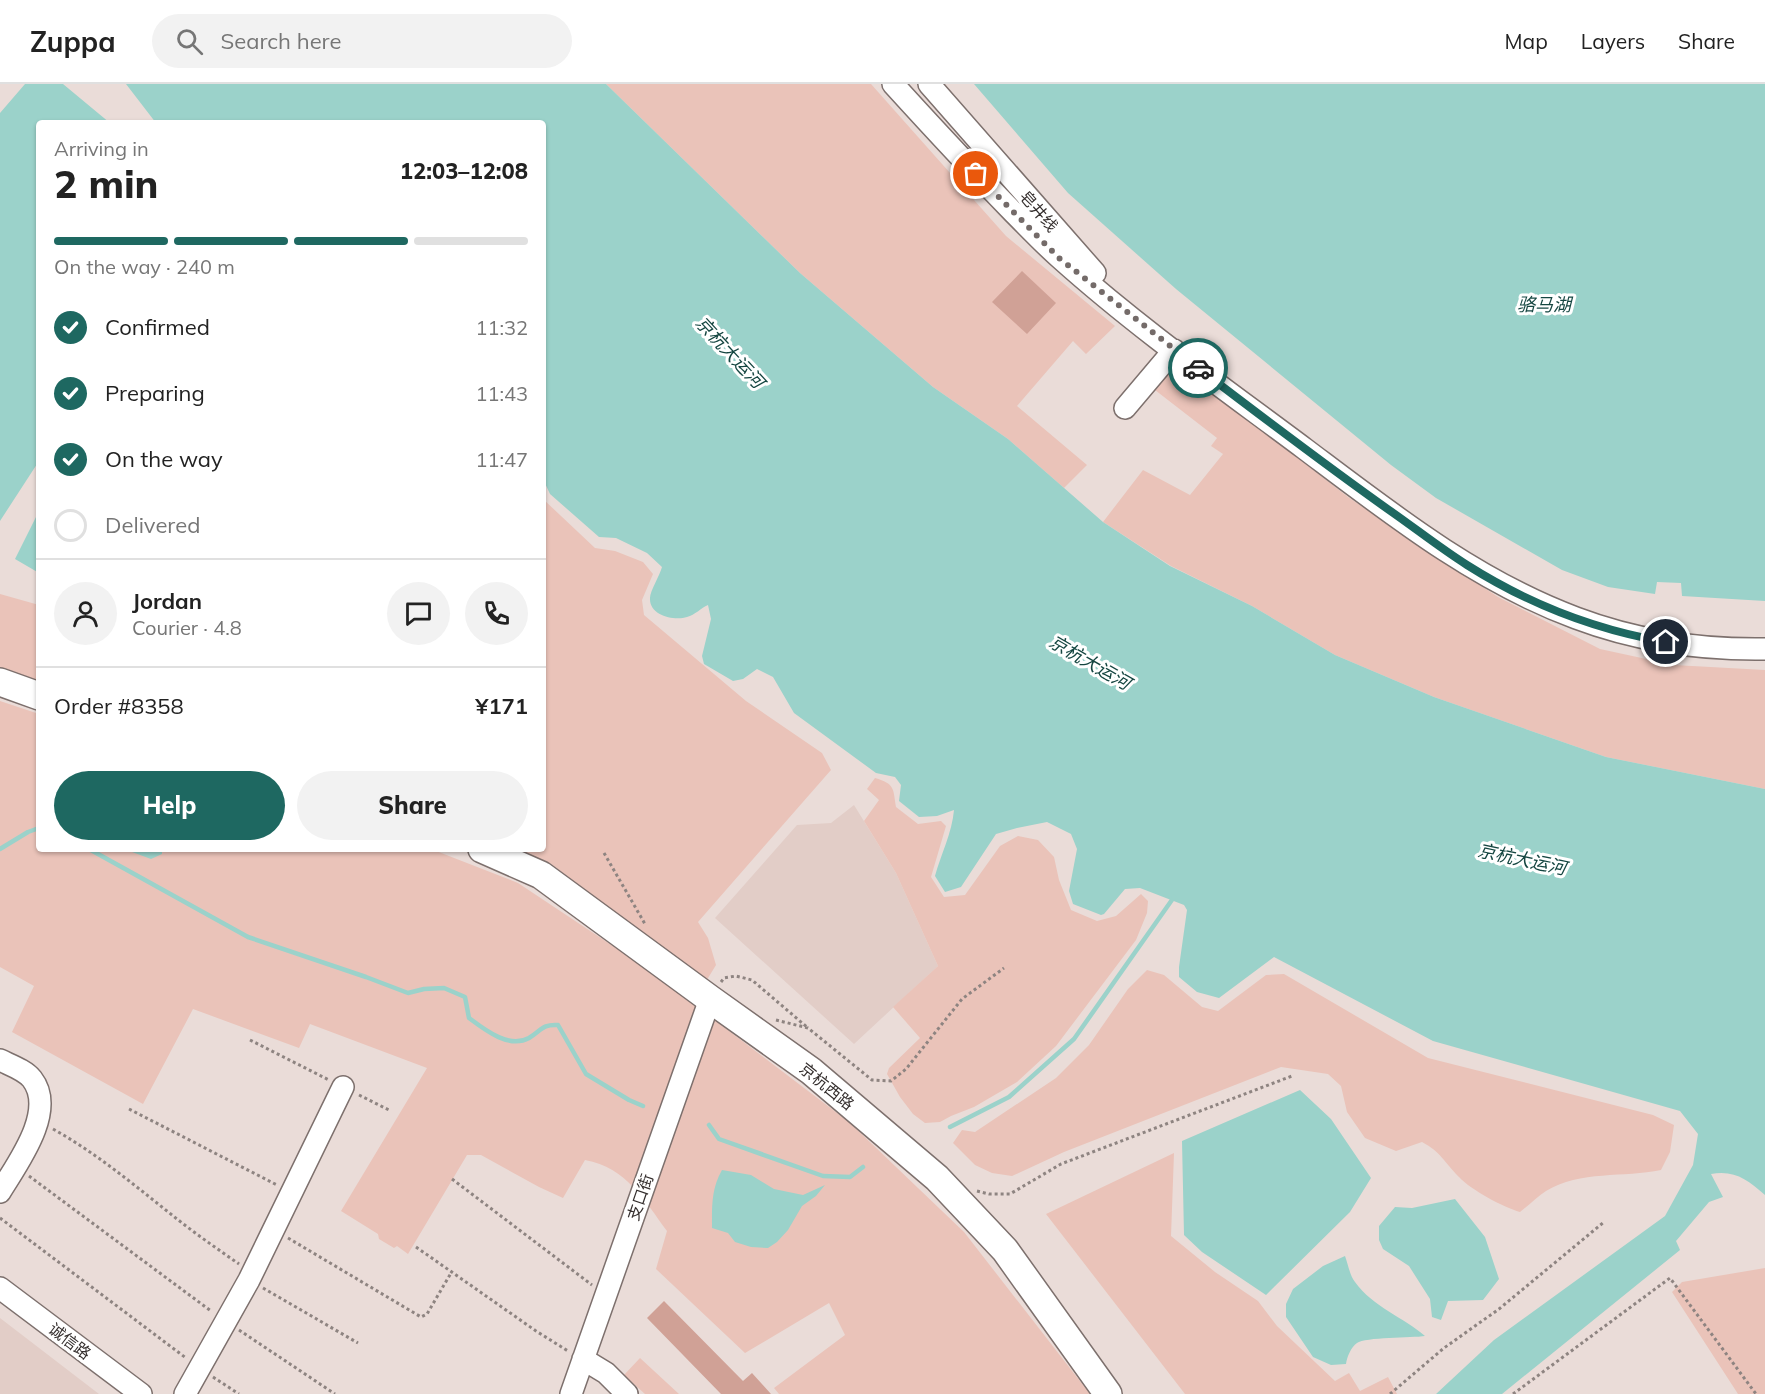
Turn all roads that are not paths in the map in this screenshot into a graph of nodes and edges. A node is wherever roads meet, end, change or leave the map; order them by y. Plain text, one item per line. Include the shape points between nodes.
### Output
1 (893, 84) edge
2 (929, 84) edge
3 (1153, 334) junction
4 (1174, 350) junction
5 (1125, 408) dead end
6 (1765, 649) edge
7 (0, 682) edge
8 (36, 695) edge
9 (489, 852) edge
10 (710, 999) junction
11 (0, 1060) edge
12 (343, 1087) road end
13 (0, 1192) edge
14 (0, 1288) edge
15 (583, 1359) junction
16 (141, 1394) edge
17 (185, 1394) edge
18 (571, 1394) edge
19 (627, 1394) edge
20 (1108, 1394) edge

1 - 3 street, 皂井线 via 1059,258
2 - 3 street, 皂井线 via 1085,263
3 - 4 street, 皂井线
4 - 5 street
4 - 6 street, 皂井线 via 1357,487 1467,565 1511,590 1575,618 1630,636 1684,645
7 - 8 main road
9 - 10 main road, 京杭西路 via 541,875
10 - 15 street, 支口街
10 - 20 main road, 京杭西路 via 811,1071 937,1178 1005,1250
11 - 13 street via 30,1076 37,1086 41,1113
12 - 17 street via 250,1277
14 - 16 street, 诚信路
15 - 18 street, 支口街
15 - 19 street via 606,1373

